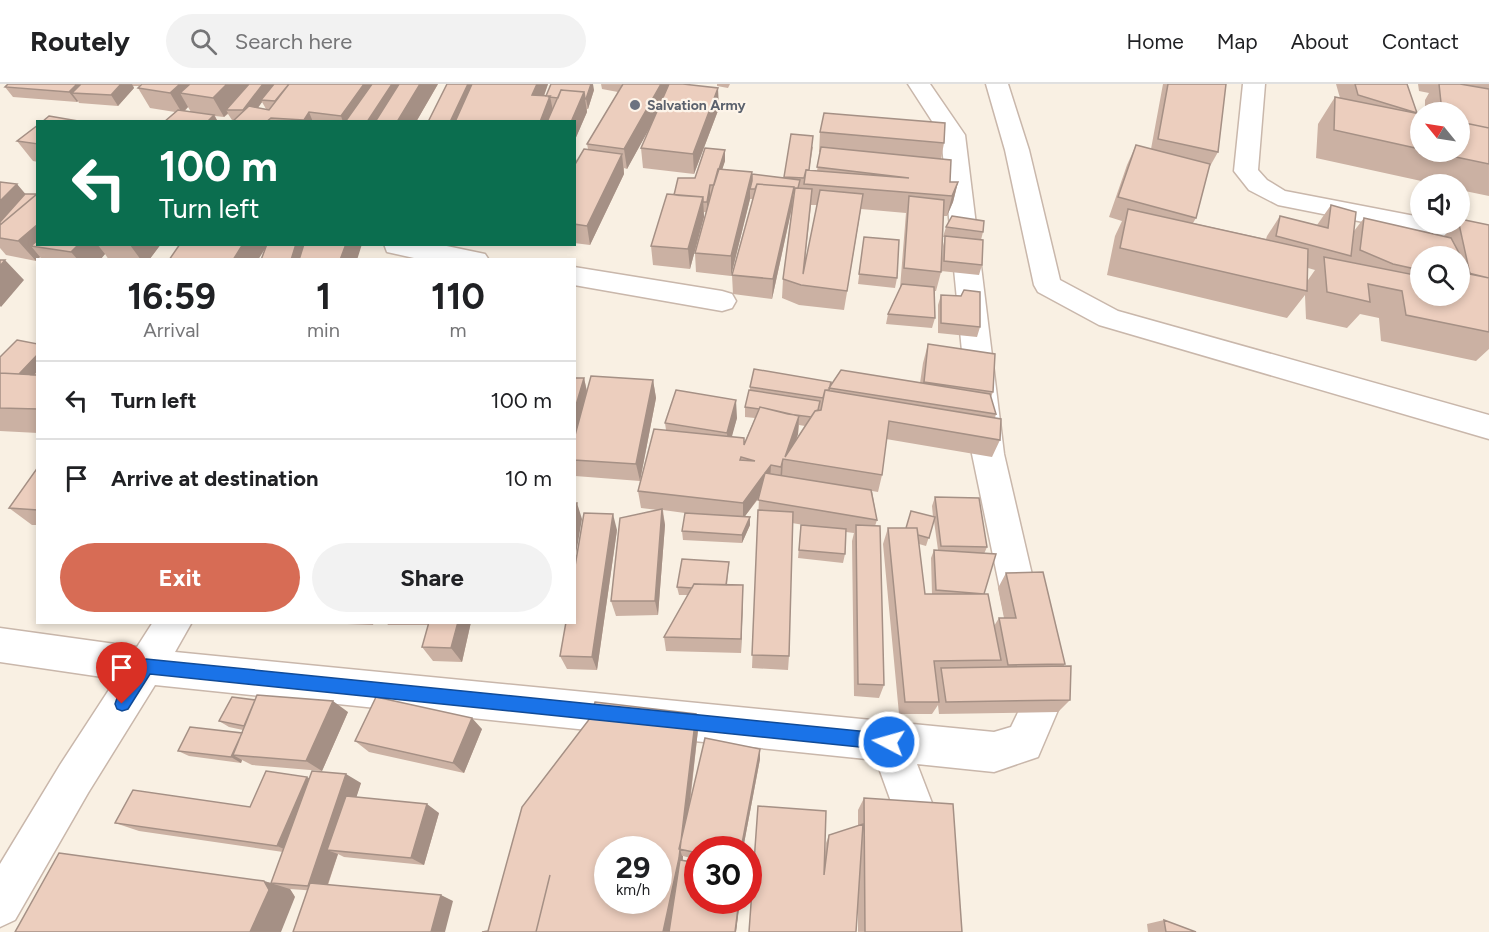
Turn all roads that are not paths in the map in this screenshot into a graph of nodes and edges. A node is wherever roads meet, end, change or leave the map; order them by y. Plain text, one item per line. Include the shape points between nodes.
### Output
1 (919, 84) edge
2 (997, 84) edge
3 (1254, 84) edge
4 (1489, 238) edge
5 (394, 250) edge
6 (460, 258) edge
7 (576, 276) edge
8 (722, 301) dead end
9 (1489, 427) edge
10 (173, 624) edge
11 (0, 645) edge
12 (146, 666) junction
13 (889, 742) junction
14 (938, 879) edge
15 (0, 905) edge

1 - 13 street via 953,135 988,454 1042,703 1024,743 994,752
2 - 9 street via 1017,150 1048,285 1109,318
3 - 4 street via 1246,171 1258,185 1278,196
5 - 6 street
7 - 8 street
10 - 12 street
11 - 12 street
12 - 13 street
12 - 15 street
13 - 14 street

